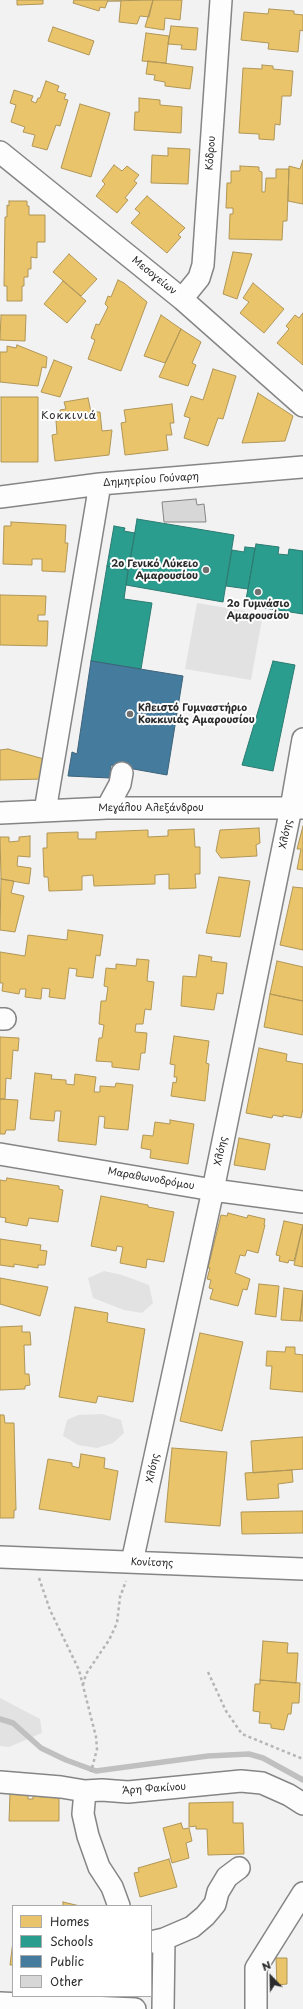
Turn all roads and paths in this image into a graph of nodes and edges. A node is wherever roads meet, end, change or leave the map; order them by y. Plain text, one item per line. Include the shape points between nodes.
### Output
1 (221, 0) edge
2 (0, 152) edge
3 (182, 299) junction
4 (303, 406) edge
5 (303, 467) edge
6 (100, 484) junction
7 (0, 497) edge
8 (303, 739) edge
9 (122, 774) dead end
10 (107, 808) junction
11 (297, 808) edge
12 (45, 811) junction
13 (0, 813) edge
14 (0, 1154) edge
15 (213, 1190) junction
16 (303, 1202) edge
17 (0, 1557) edge
18 (37, 1558) junction
19 (132, 1562) junction
20 (303, 1569) edge
21 (208, 1672) dead end
22 (83, 1686) junction
23 (303, 1759) edge
24 (94, 1762) dead end
25 (0, 1782) edge
26 (85, 1791) junction
27 (303, 1804) edge
28 (239, 1868) dead end
29 (303, 1894) edge
30 (119, 1905) edge
31 (158, 1940) edge
32 (0, 2002) edge
33 (109, 2004) edge
34 (135, 2009) edge
35 (163, 2009) edge
36 (256, 2009) edge

1 - 3 street, Κόδρου via 203,266 199,278
2 - 3 street, Μεσογείων
3 - 4 street, Μεσογείων via 270,380
5 - 6 street, Δημητρίου Γούναρη
6 - 7 street, Δημητρίου Γούναρη
6 - 12 street
8 - 11 street, Χλόης
9 - 10 street via 120,784
10 - 11 street, Μεγάλου Αλεξάνδρου
10 - 12 street, Μεγάλου Αλεξάνδρου
11 - 15 street, Χλόης
12 - 13 street, Μεγάλου Αλεξάνδρου
14 - 15 street, Μαραθωνοδρόμου
15 - 16 street, Μαραθωνοδρόμου
15 - 19 street, Χλόης
17 - 18 street, Κονίτσης
18 - 19 street, Κονίτσης
18 - 22 path via 39,1584
19 - 20 street, Κονίτσης
19 - 22 path via 120,1597 117,1623 86,1674
21 - 23 path via 226,1711 242,1734
22 - 24 path via 96,1737
25 - 26 street, Άρη Φακίνου
26 - 27 street, Άρη Φακίνου via 128,1792 241,1781 262,1783
26 - 30 street via 84,1814 88,1836 99,1867 112,1887
28 - 31 street via 227,1877 218,1892 215,1904 205,1916 192,1927
29 - 36 street via 256,1968
31 - 35 street
32 - 33 street
33 - 34 street

